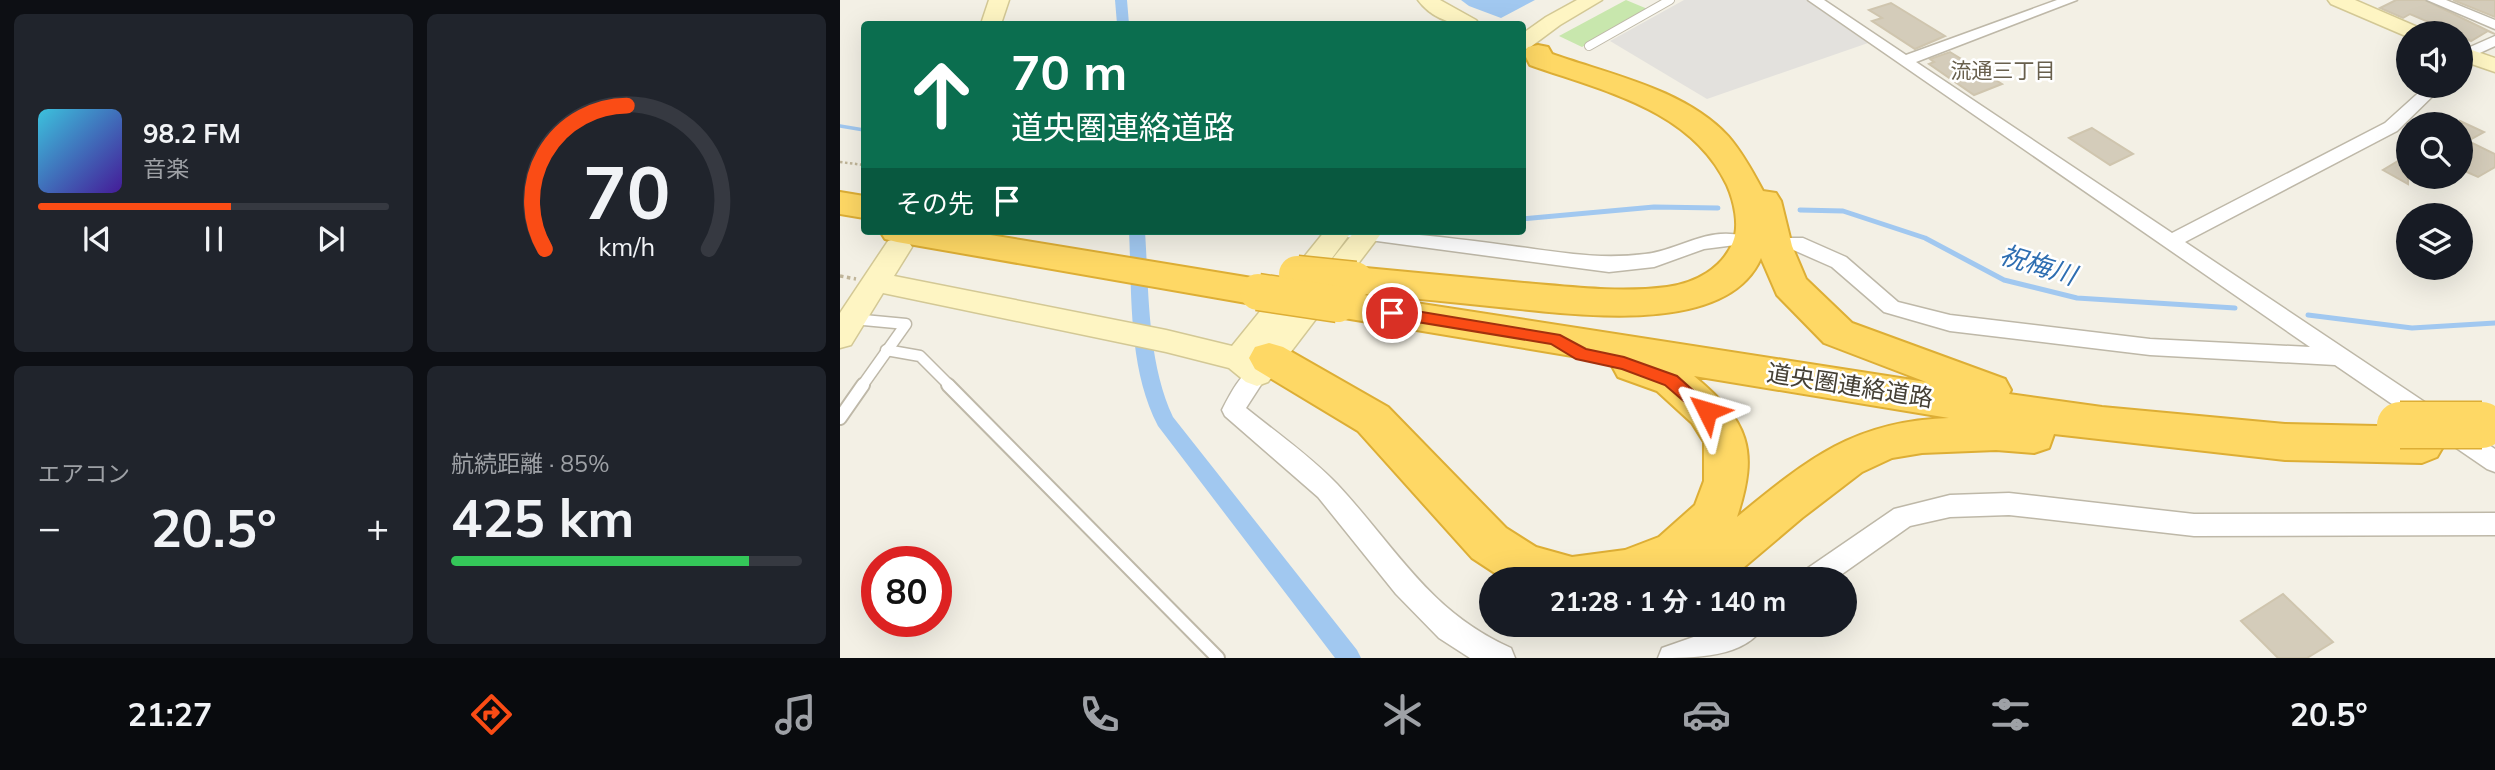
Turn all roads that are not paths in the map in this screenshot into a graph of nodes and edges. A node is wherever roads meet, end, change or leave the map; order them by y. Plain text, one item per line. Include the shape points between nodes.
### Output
1 (999, 0) edge
2 (1428, 0) edge
3 (1567, 0) edge
4 (1592, 0) edge
5 (1670, 0) edge
6 (1815, 0) edge
7 (2070, 0) edge
8 (2338, 0) edge
9 (2434, 0) edge
10 (992, 21) edge
11 (1463, 21) edge
12 (2396, 25) edge
13 (2495, 25) edge
14 (2495, 40) edge
15 (1526, 43) edge
16 (1589, 47) dead end
17 (2473, 57) edge
18 (1904, 61) junction
19 (2422, 98) edge
20 (840, 203) edge
21 (861, 206) edge
22 (840, 222) edge
23 (861, 226) edge
24 (1023, 235) edge
25 (1354, 235) edge
26 (1379, 235) edge
27 (897, 239) edge
28 (1736, 240) dead end
29 (2171, 241) junction
30 (1796, 243) dead end
31 (1109, 257) junction
32 (875, 282) junction
33 (1347, 290) junction
34 (846, 328) edge
35 (1555, 339) junction
36 (886, 350) junction
37 (2340, 357) junction
38 (1255, 364) junction
39 (1991, 390) junction
40 (840, 418) edge
41 (2409, 438) junction
42 (2492, 440) edge
43 (2495, 524) edge
44 (1485, 567) edge
45 (1706, 567) edge
46 (1831, 567) edge
47 (1733, 637) edge
48 (1217, 658) edge
49 (1501, 658) edge
50 (1672, 658) edge

1 - 10 street
2 - 11 street
3 - 15 street
4 - 15 street via 1553,21
5 - 16 lane
6 - 18 street
7 - 18 street
8 - 12 street
9 - 13 street
14 - 17 street
15 - 33 highway via 1540,59 1660,102 1717,143 1751,201 1752,238 1740,265 1711,289 1668,300 1611,304
15 - 39 highway via 1669,99 1738,150 1767,209 1774,246 1790,286 1838,333
18 - 29 street
19 - 29 street via 2391,127
20 - 21 highway
22 - 23 highway
24 - 31 highway
25 - 38 street
26 - 28 street via 1609,265 1654,260 1702,243
27 - 31 highway
27 - 32 street
29 - 37 street
30 - 37 street via 1839,262 1891,307 1950,323 2150,346
31 - 33 highway, 道央圏連絡道路, bridge
32 - 34 street
32 - 38 street via 1166,341
33 - 35 highway, 道央圏連絡道路
33 - 39 highway, 道央圏連絡道路
34 - 36 lane via 906,324
35 - 38 highway via 1582,355 1624,363 1671,380 1707,411 1725,440 1726,481 1714,517 1676,552 1626,572 1572,579 1524,566 1489,543 1373,419
35 - 41 highway, 道央圏連絡道路 via 2102,424 2285,442
36 - 40 lane
36 - 48 lane via 920,356
37 - 42 street
38 - 44 highway via 1385,456 1458,547
38 - 49 street via 1233,410 1326,489 1433,617 1481,651
39 - 41 highway, 道央圏連絡道路 via 2234,413
41 - 42 highway, 道央圏連絡道路
41 - 45 highway via 2237,454 1996,433 1886,442 1837,467
43 - 46 street via 2194,525 2009,504 1950,506 1903,517
47 - 50 street

